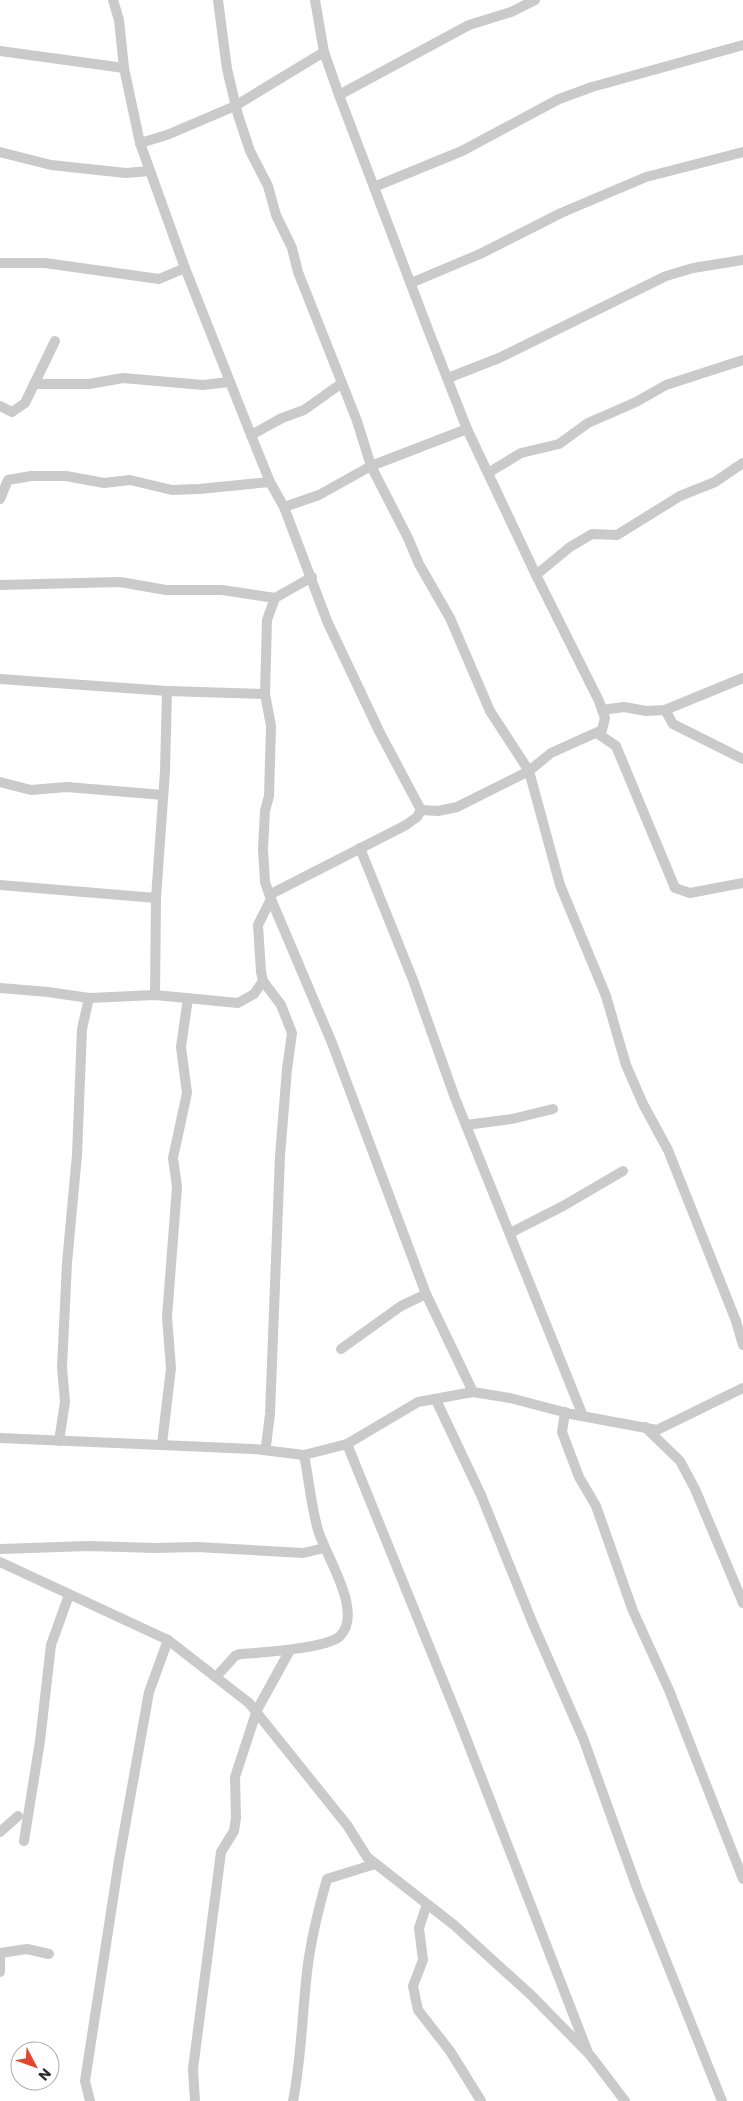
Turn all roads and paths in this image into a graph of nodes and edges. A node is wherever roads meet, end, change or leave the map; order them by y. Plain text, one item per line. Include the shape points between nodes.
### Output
1 (113, 0) edge
2 (218, 0) edge
3 (315, 0) edge
4 (535, 0) edge
5 (743, 45) edge
6 (0, 51) edge
7 (324, 52) junction
8 (124, 68) junction
9 (339, 95) junction
10 (235, 106) junction
11 (140, 143) junction
12 (0, 152) edge
13 (743, 152) edge
14 (149, 171) junction
15 (374, 187) junction
16 (743, 260) edge
17 (0, 263) edge
18 (185, 268) junction
19 (411, 283) junction
20 (55, 341) dead end
21 (743, 360) edge
22 (448, 378) junction
23 (229, 382) junction
24 (342, 382) junction
25 (34, 384) junction
26 (0, 406) edge
27 (467, 429) junction
28 (250, 435) junction
29 (743, 464) edge
30 (371, 466) junction
31 (488, 473) junction
32 (270, 482) junction
33 (0, 498) edge
34 (284, 507) junction
35 (536, 575) junction
36 (312, 577) junction
37 (0, 585) edge
38 (275, 598) junction
39 (743, 678) edge
40 (0, 679) edge
41 (167, 691) junction
42 (265, 694) junction
43 (602, 710) junction
44 (665, 710) junction
45 (597, 733) junction
46 (743, 759) edge
47 (529, 771) junction
48 (0, 782) edge
49 (163, 795) junction
50 (421, 810) junction
51 (360, 848) junction
52 (743, 883) edge
53 (0, 884) edge
54 (271, 897) junction
55 (156, 898) junction
56 (263, 981) junction
57 (0, 988) edge
58 (155, 995) junction
59 (89, 998) junction
60 (188, 998) junction
61 (553, 1109) dead end
62 (466, 1125) junction
63 (624, 1171) dead end
64 (510, 1233) junction
65 (426, 1294) junction
66 (743, 1345) edge
67 (342, 1349) dead end
68 (743, 1388) edge
69 (473, 1392) junction
70 (436, 1400) junction
71 (565, 1412) junction
72 (583, 1416) junction
73 (643, 1426) junction
74 (0, 1438) edge
75 (59, 1441) junction
76 (162, 1444) junction
77 (347, 1444) junction
78 (264, 1450) junction
79 (304, 1455) junction
80 (324, 1548) junction
81 (0, 1549) edge
82 (0, 1562) edge
83 (69, 1595) junction
84 (743, 1603) edge
85 (168, 1640) junction
86 (290, 1650) junction
87 (216, 1677) junction
88 (257, 1710) junction
89 (18, 1816) dead end
90 (0, 1832) edge
91 (24, 1840) dead end
92 (739, 1860) edge
93 (375, 1864) junction
94 (743, 1879) edge
95 (427, 1904) junction
96 (0, 1954) edge
97 (50, 1954) dead end
98 (0, 1972) edge
99 (590, 2055) junction
100 (90, 2101) edge
101 (194, 2101) edge
102 (293, 2101) edge
103 (481, 2101) edge
104 (626, 2101) edge
105 (722, 2101) edge

1 - 8 street via 119,20
2 - 10 street
3 - 7 street
4 - 9 street via 511,12 469,25
5 - 15 street via 559,99 462,151
6 - 8 street
7 - 9 street
7 - 10 street
8 - 11 street
9 - 15 street
10 - 11 street via 167,136
10 - 24 street
11 - 14 street
12 - 14 street via 51,165 126,174
13 - 19 street via 646,177 560,213 480,254
14 - 18 street
15 - 19 street
16 - 22 street via 666,276 499,358
17 - 18 street via 46,263 159,279
18 - 23 street
19 - 22 street
20 - 25 street
21 - 31 street via 666,385 588,423 559,444 522,453
22 - 27 street
23 - 25 street via 203,385 123,378 89,384
23 - 28 street
24 - 28 street via 304,410
24 - 30 street
25 - 26 street via 25,403 12,412
27 - 30 street
27 - 31 street
28 - 32 street
29 - 35 street via 715,482 680,496 617,535 592,534 570,547
30 - 34 street via 319,495
30 - 47 street via 419,564 450,618 490,711
31 - 35 street
32 - 33 street via 172,490 130,480 104,483 66,476 31,476 8,480
32 - 34 street
34 - 36 street
35 - 43 street
36 - 38 street
36 - 50 street via 327,621
37 - 38 street via 120,582 166,590 222,590
38 - 42 street via 267,620
39 - 44 street
40 - 41 street
41 - 42 street
41 - 49 street
42 - 54 street via 271,726 269,796 263,849 265,882
43 - 44 street via 624,707
43 - 45 street via 604,725
44 - 46 street via 673,724
45 - 47 street via 551,753
45 - 52 street via 616,746 675,888 690,893
47 - 50 street via 457,807
47 - 66 street via 560,885 606,996 626,1064 668,1150
48 - 49 street via 31,790 67,787
49 - 55 street
50 - 51 street via 406,825
51 - 54 street
51 - 62 street
53 - 55 street
54 - 56 street via 258,925
54 - 65 street via 336,1052
55 - 58 street
56 - 60 street via 254,994 238,1003
56 - 78 street via 281,1005 292,1034 280,1156 270,1414
57 - 59 street
58 - 59 street
58 - 60 street
59 - 75 street via 82,1029 78,1155 67,1264 62,1367 65,1402
60 - 76 street via 181,1047 187,1092 173,1158 177,1187 167,1317 171,1368
61 - 62 street
62 - 64 street
63 - 64 street
64 - 72 street
65 - 67 street via 401,1306
65 - 69 street
68 - 73 street via 657,1430
69 - 70 street
69 - 71 street
70 - 77 street via 418,1402
70 - 105 street via 481,1495 583,1738 637,1888
71 - 72 street
71 - 92 street via 562,1432 579,1477 596,1506 633,1611
72 - 73 street
73 - 84 street via 680,1461
74 - 75 street
75 - 76 street
76 - 78 street
77 - 79 street
77 - 99 street
78 - 79 street
79 - 80 street
80 - 81 street via 303,1553 196,1547
80 - 86 street via 345,1595 349,1619 340,1637
82 - 83 street
83 - 85 street
83 - 91 street via 51,1644
85 - 87 street
85 - 100 street via 149,1692 121,1850 85,2081
86 - 87 street via 240,1654
86 - 88 street
87 - 88 street
88 - 93 street
88 - 101 street via 235,1777 234,1831 221,1852 193,2069
89 - 90 street
92 - 94 street
93 - 95 street
93 - 102 street via 327,1878 318,1907 308,1964 299,2072
95 - 99 street via 531,1995
95 - 103 street via 419,1928 423,1960 413,1986 418,2010 450,2051
96 - 97 street via 27,1949
96 - 98 street
99 - 104 street

